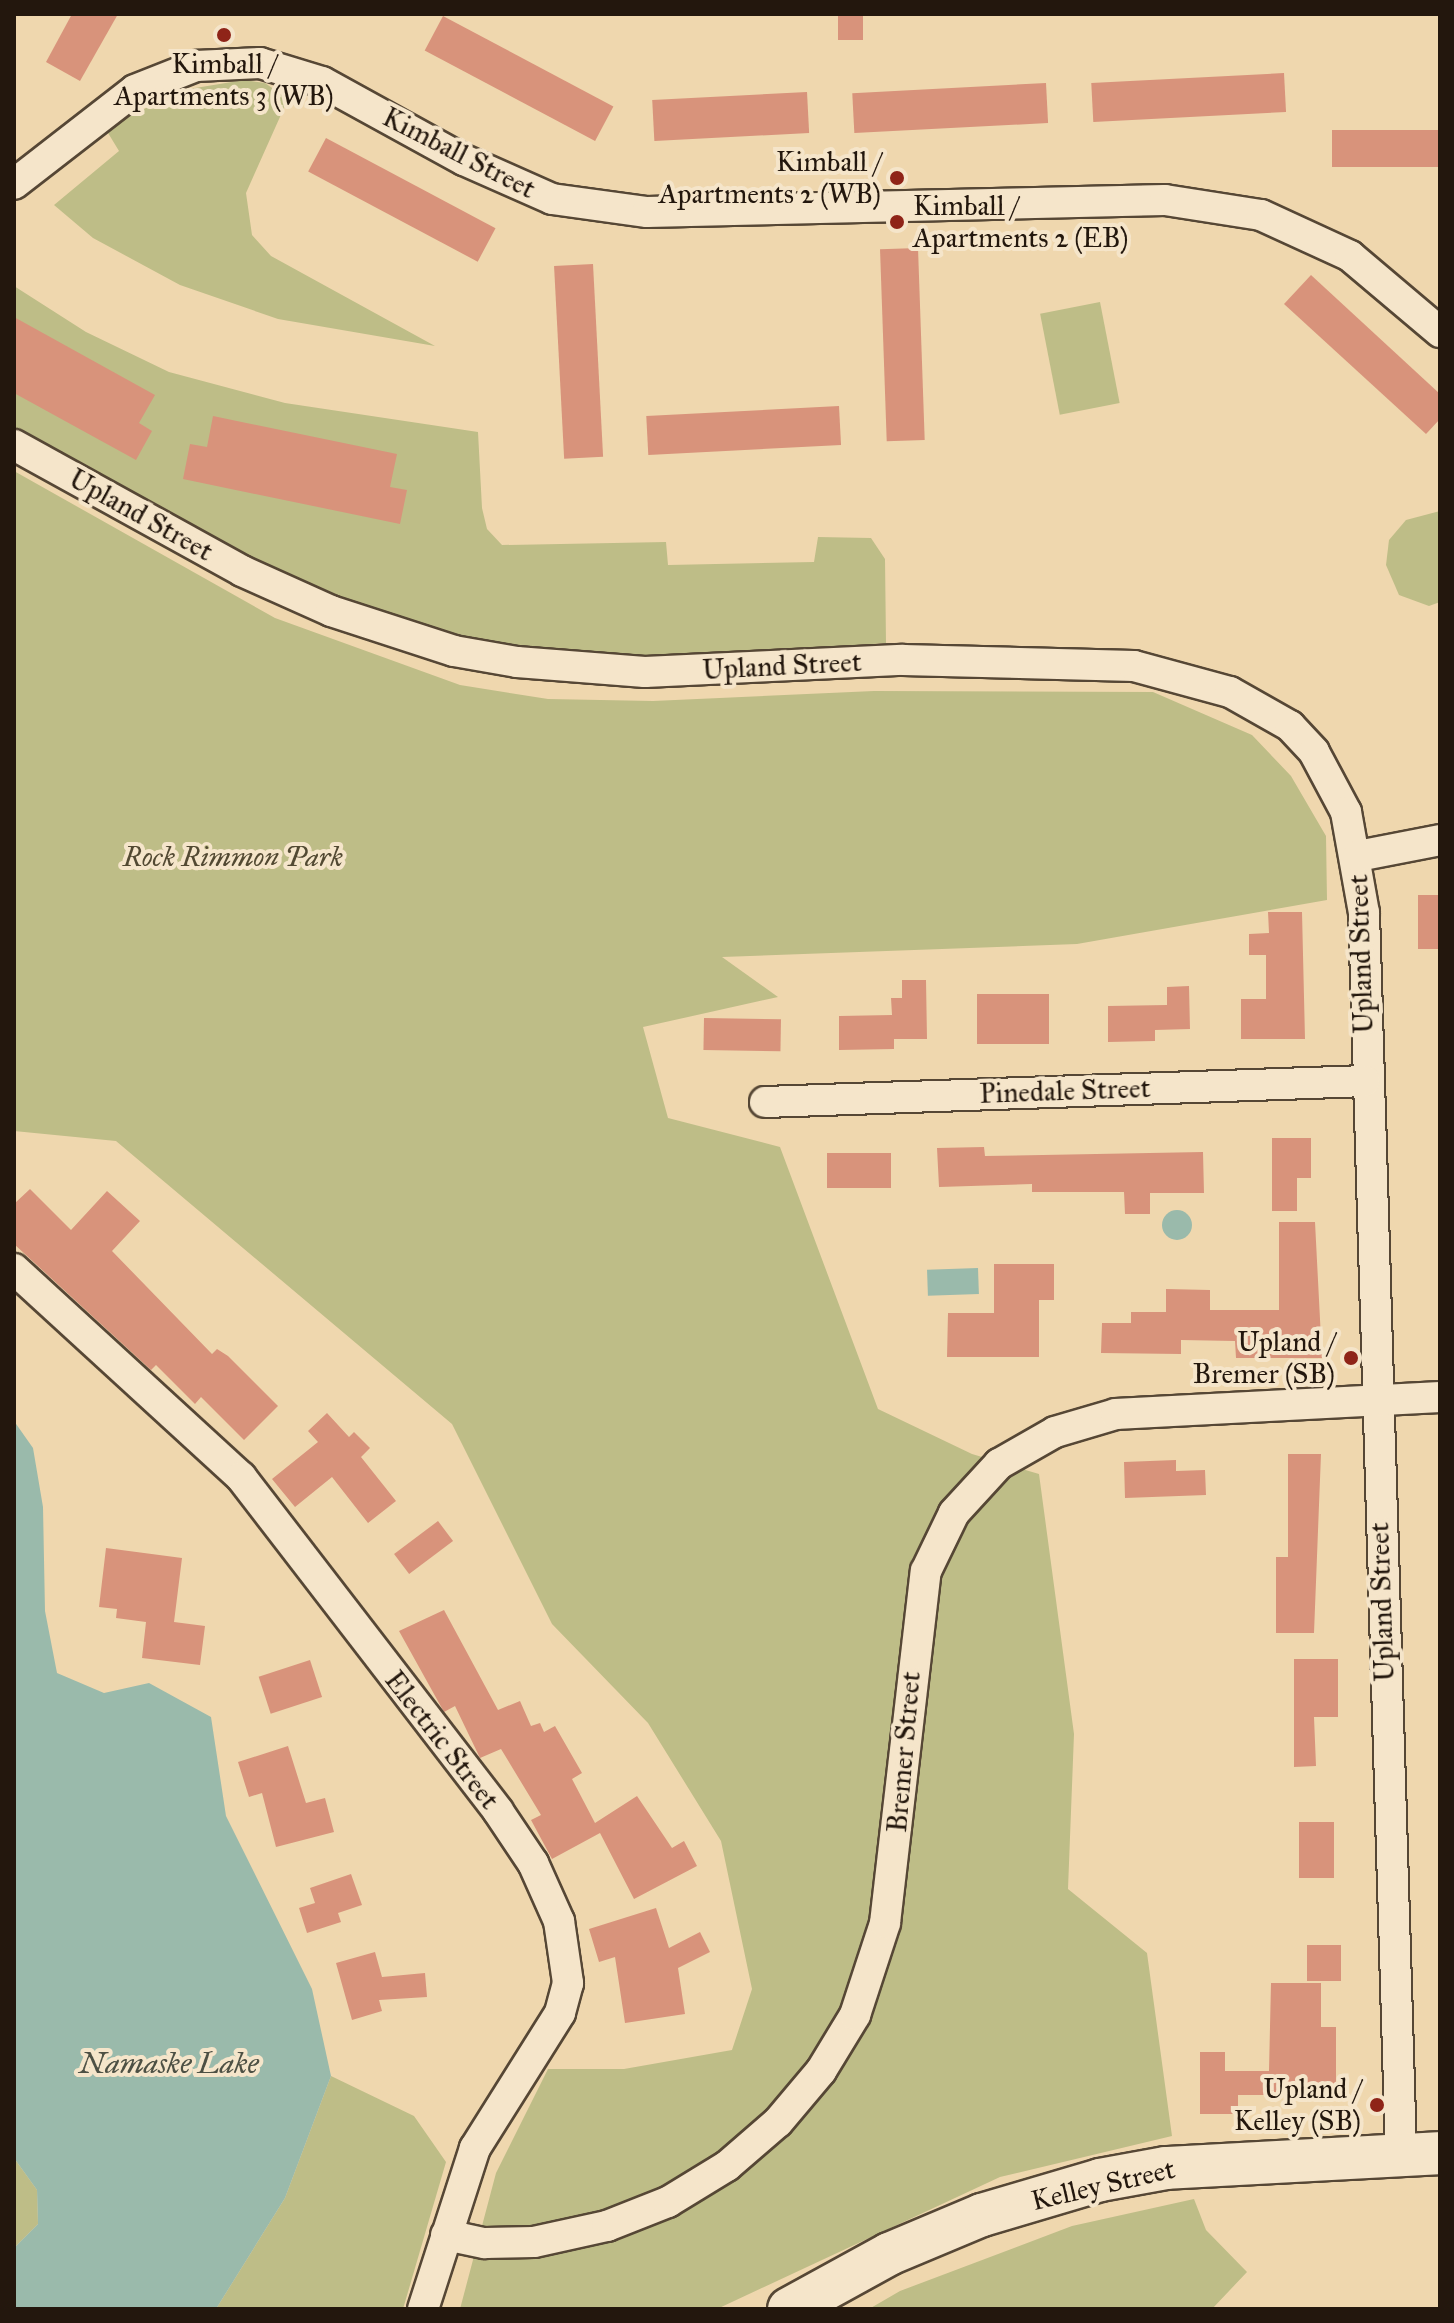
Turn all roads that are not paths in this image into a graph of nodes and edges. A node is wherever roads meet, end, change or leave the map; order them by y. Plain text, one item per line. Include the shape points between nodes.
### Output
1 (14, 184) edge
2 (1440, 332) edge
3 (14, 445) edge
4 (1440, 840) edge
5 (1358, 856) junction
6 (1365, 1081) junction
7 (765, 1102) dead end
8 (14, 1269) edge
9 (1440, 1397) edge
10 (1375, 1399) junction
11 (1420, 2154) edge
12 (446, 2235) junction
13 (423, 2309) edge
14 (789, 2309) edge

1 - 2 street, Kimball Street via 135,90 196,66 260,63 322,82 464,160 552,199 647,212 1139,200 1261,215 1350,256
3 - 5 street, Upland Street via 242,571 331,611 454,651 517,662 645,672 1068,660 1198,681 1260,707 1314,752 1346,812
4 - 5 street
5 - 6 street, Upland Street via 1364,913
6 - 7 street, Pinedale Street
6 - 10 street, Upland Street
8 - 12 street, Electric Street via 241,1477 498,1811 547,1892 567,1952 560,2013 475,2148
9 - 10 street, Bremer Street
10 - 11 street, Upland Street
10 - 12 street, Bremer Street via 1116,1414 1055,1432 999,1464 954,1513 926,1571 885,1923 855,2015 821,2071 778,2122 727,2166 668,2202 607,2226 534,2242 485,2243
11 - 14 street, Kelley Street via 1166,2168 1100,2180 982,2215 889,2254
12 - 13 street, Electric Street

